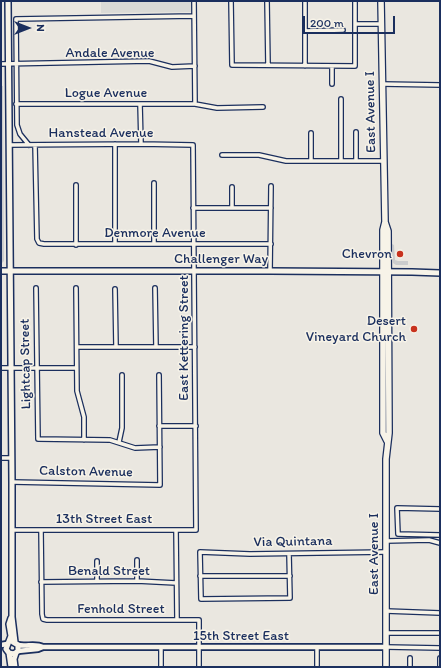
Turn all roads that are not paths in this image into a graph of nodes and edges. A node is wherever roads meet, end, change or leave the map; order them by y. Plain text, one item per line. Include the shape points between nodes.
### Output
1 (8, 1) edge
2 (194, 1) edge
3 (231, 1) edge
4 (267, 1) edge
5 (304, 1) edge
6 (355, 1) edge
7 (381, 1) edge
8 (194, 16) junction
9 (355, 24) junction
10 (381, 24) junction
11 (344, 30) dead end
12 (305, 31) junction
13 (1, 64) edge
14 (8, 65) junction
15 (16, 65) junction
16 (268, 65) junction
17 (195, 66) junction
18 (305, 66) junction
19 (332, 66) junction
20 (332, 84) dead end
21 (382, 84) junction
22 (440, 85) edge
23 (341, 99) dead end
24 (16, 104) junction
25 (140, 104) junction
26 (196, 104) junction
27 (263, 108) dead end
28 (356, 132) dead end
29 (311, 133) dead end
30 (115, 144) junction
31 (141, 144) junction
32 (9, 145) junction
33 (30, 145) junction
34 (35, 145) junction
35 (193, 145) joint
36 (222, 155) dead end
37 (341, 160) junction
38 (356, 160) junction
39 (311, 161) junction
40 (383, 161) junction
41 (154, 184) dead end
42 (76, 185) dead end
43 (271, 186) dead end
44 (232, 187) dead end
45 (193, 208) junction
46 (232, 208) junction
47 (271, 208) junction
48 (76, 244) junction
49 (115, 244) junction
50 (154, 244) junction
51 (194, 244) junction
52 (271, 244) junction
53 (1, 271) edge
54 (11, 271) junction
55 (195, 271) junction
56 (270, 271) junction
57 (386, 272) junction
58 (440, 273) edge
59 (36, 288) dead end
60 (76, 288) dead end
61 (155, 288) dead end
62 (115, 289) dead end
63 (116, 346) junction
64 (77, 347) junction
65 (156, 347) junction
66 (195, 347) junction
67 (1, 368) edge
68 (12, 368) junction
69 (37, 368) junction
70 (76, 368) junction
71 (122, 375) dead end
72 (159, 375) dead end
73 (159, 426) junction
74 (196, 426) junction
75 (84, 440) junction
76 (119, 442) junction
77 (160, 447) junction
78 (1, 458) edge
79 (12, 458) junction
80 (12, 482) junction
81 (440, 509) edge
82 (12, 530) junction
83 (41, 530) junction
84 (176, 530) junction
85 (196, 530) joint
86 (440, 535) edge
87 (386, 541) junction
88 (440, 543) edge
89 (386, 552) junction
90 (289, 554) junction
91 (137, 560) dead end
92 (97, 561) dead end
93 (200, 576) junction
94 (290, 576) junction
95 (97, 581) junction
96 (137, 581) junction
97 (41, 582) junction
98 (176, 583) junction
99 (386, 611) junction
100 (440, 613) edge
101 (177, 619) junction
102 (386, 633) junction
103 (440, 634) edge
104 (12, 643) junction
105 (1, 645) edge
106 (43, 647) junction
107 (161, 647) junction
108 (199, 647) junction
109 (317, 647) junction
110 (386, 647) junction
111 (440, 648) edge
112 (6, 651) edge
113 (17, 652) junction
114 (410, 658) dead end
115 (440, 658) edge
116 (11, 667) edge
117 (15, 667) edge
118 (161, 667) edge
119 (199, 667) edge
120 (317, 667) edge
121 (386, 667) edge
122 (410, 667) edge
123 (440, 667) edge

1 - 14 main road
2 - 8 street
3 - 16 street via 232,65
4 - 16 street
5 - 12 street
6 - 9 street
7 - 10 main road, East Avenue I
8 - 15 street via 16,19
8 - 17 street
9 - 10 street
9 - 19 street via 355,66
10 - 21 main road, East Avenue I
11 - 12 street
12 - 18 street
13 - 14 street, Andale Avenue
14 - 15 street, Andale Avenue
14 - 32 main road
15 - 17 street, Andale Avenue via 148,61 172,67
15 - 24 street
16 - 18 street
17 - 26 street
18 - 19 street
19 - 20 street
21 - 22 street
21 - 40 main road, East Avenue I
23 - 37 street
24 - 25 street, Logue Avenue
24 - 33 street via 18,130
25 - 26 street, Logue Avenue
25 - 31 street
26 - 27 street, Logue Avenue via 217,108
28 - 38 street
29 - 39 street
30 - 31 street, Hanstead Avenue
30 - 34 street, Hanstead Avenue
30 - 49 street
31 - 35 street, Hanstead Avenue
32 - 33 street, Hanstead Avenue
32 - 54 main road
33 - 34 street, Hanstead Avenue
34 - 48 street, Denmore Avenue via 37,239 39,243 44,244
35 - 45 street, East Kettering Street
36 - 39 street via 259,155 286,161
37 - 38 street
37 - 39 street
38 - 40 street
40 - 57 main road, East Avenue I via 385,222 382,230
41 - 50 street
42 - 48 street
43 - 47 street
44 - 46 street
45 - 46 street
45 - 51 street, East Kettering Street
46 - 47 street
47 - 52 street
48 - 49 street, Denmore Avenue
49 - 50 street, Denmore Avenue
50 - 51 street, Denmore Avenue
51 - 52 street, Denmore Avenue
51 - 55 street, East Kettering Street
52 - 56 street
53 - 54 main road, Challenger Way
54 - 55 main road, Challenger Way
54 - 68 main road
55 - 56 main road, Challenger Way
55 - 66 street, East Kettering Street
56 - 57 main road, Challenger Way
57 - 58 main road, Challenger Way
57 - 87 main road, East Avenue I via 389,433 386,459
59 - 69 street, Lightcap Street
60 - 64 street
61 - 65 street
62 - 63 street
63 - 64 street
63 - 65 street
64 - 70 street
65 - 66 street
66 - 74 street, East Kettering Street
67 - 68 street
68 - 69 street
68 - 79 main road
69 - 70 street
69 - 75 street, Lightcap Street via 38,439
70 - 75 street via 77,391 84,417
71 - 76 street via 122,428
72 - 73 street
73 - 74 street
73 - 77 street
74 - 85 street, East Kettering Street
75 - 76 street
76 - 77 street via 135,448
77 - 80 street, Calston Avenue via 160,484
78 - 79 street
79 - 80 main road
80 - 82 main road
81 - 86 street via 397,508 398,534
82 - 83 street, 13th Street East
82 - 104 main road
83 - 84 street, 13th Street East
83 - 97 street
84 - 85 street, 13th Street East
84 - 98 street
87 - 88 street via 429,540
87 - 89 main road, East Avenue I
89 - 90 street, Via Quintana
89 - 99 main road, East Avenue I
90 - 93 street, Via Quintana via 200,552
90 - 94 street
91 - 96 street
92 - 95 street
93 - 94 street
93 - 94 street via 201,600 290,598
95 - 96 street, Benald Street
95 - 97 street, Benald Street
96 - 98 street, Benald Street
97 - 101 street, Fenhold Street via 43,619
98 - 101 street
99 - 100 street
99 - 102 main road, East Avenue I
101 - 108 street, Fenhold Street via 199,620
102 - 103 street
102 - 110 main road, East Avenue I
104 - 105 street, 15th Street East
104 - 106 street, 15th Street East
104 - 112 main road
104 - 113 main road
106 - 107 street, 15th Street East
106 - 113 street, 15th Street East
107 - 108 street, 15th Street East
107 - 118 street
108 - 109 street, 15th Street East
108 - 119 street
109 - 110 street, 15th Street East
109 - 120 street
110 - 111 street, 15th Street East
110 - 121 main road, East Avenue I
112 - 113 main road
112 - 116 main road
113 - 117 main road via 14,659
114 - 122 street
115 - 123 street

